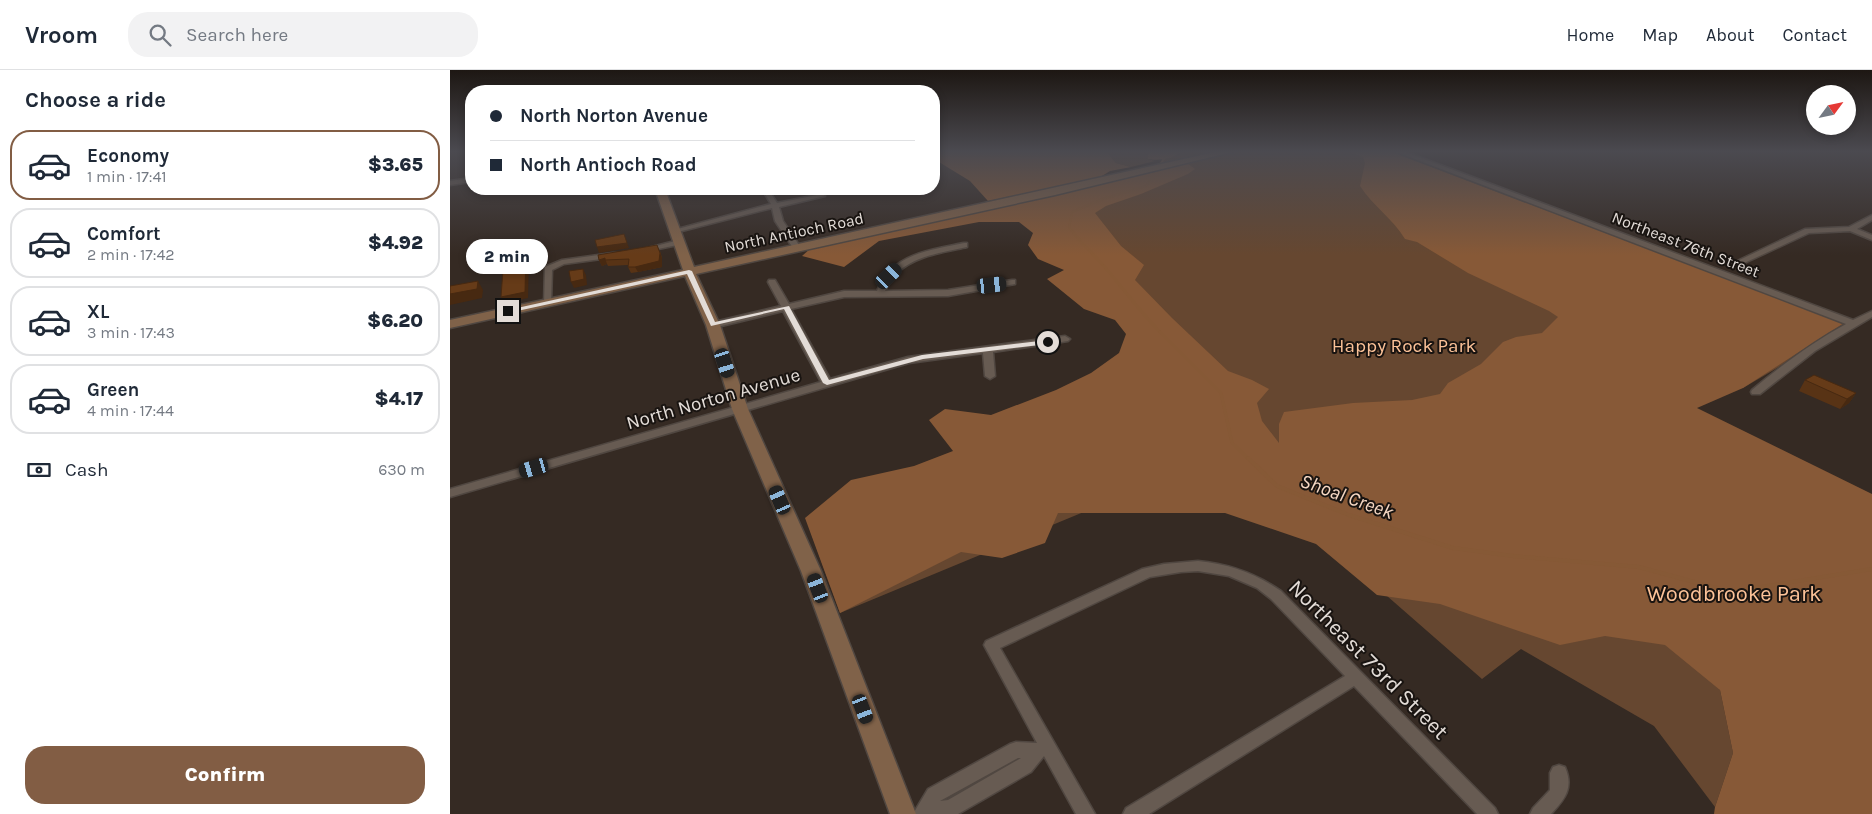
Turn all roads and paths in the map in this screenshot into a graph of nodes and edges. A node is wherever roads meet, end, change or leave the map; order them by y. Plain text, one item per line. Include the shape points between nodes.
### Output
1 (1079, 186) edge
2 (1489, 186) edge
3 (662, 195) edge
4 (769, 195) edge
5 (822, 196) dead end
6 (775, 205) junction
7 (1872, 217) edge
8 (1851, 229) junction
9 (674, 231) junction
10 (1872, 238) edge
11 (679, 242) junction
12 (964, 245) dead end
13 (797, 248) junction
14 (634, 251) edge
15 (625, 253) edge
16 (909, 255) dead end
17 (917, 259) junction
18 (1737, 263) dead end
19 (689, 271) junction
20 (772, 282) dead end
21 (1012, 282) dead end
22 (880, 293) junction
23 (547, 303) junction
24 (786, 307) junction
25 (1872, 314) edge
26 (1853, 323) junction
27 (450, 324) edge
28 (713, 325) junction
29 (1065, 339) dead end
30 (988, 350) junction
31 (990, 376) dead end
32 (827, 383) junction
33 (1756, 392) dead end
34 (740, 409) junction
35 (450, 493) edge
36 (1356, 677) junction
37 (1042, 749) junction
38 (1559, 774) dead end
39 (903, 814) edge
40 (922, 814) edge
41 (1086, 814) edge
42 (1132, 814) edge
43 (1489, 814) edge
44 (1539, 814) edge

1 - 13 main road, North Antioch Road
2 - 26 street, Northeast 76th Street
3 - 9 main road
4 - 6 street
5 - 6 street
6 - 9 street
6 - 13 street via 779,221
7 - 8 street
8 - 10 street
8 - 18 street via 1808,231
9 - 11 main road
11 - 14 street
11 - 19 main road
12 - 17 street
13 - 19 main road, North Antioch Road
15 - 23 street via 552,266 547,272
16 - 17 street
17 - 22 street via 889,276
19 - 23 main road, North Antioch Road
19 - 28 main road
20 - 24 street
21 - 22 street via 948,293
22 - 24 street via 844,294
23 - 27 main road, North Antioch Road
24 - 28 street
24 - 32 street
25 - 26 street
26 - 33 street via 1777,373
28 - 34 main road
29 - 30 street, North Norton Avenue
30 - 31 street
30 - 32 street, North Norton Avenue via 908,360
32 - 34 street, North Norton Avenue
34 - 35 street, North Norton Avenue
34 - 39 main road via 811,571
36 - 37 street, Northeast 73rd Street via 1268,588 1220,568 1198,565 1167,567 1147,573 991,645
36 - 42 street
36 - 43 street, Northeast 73rd Street
37 - 40 street via 1025,766 951,808
37 - 41 street
38 - 44 street via 1559,793

